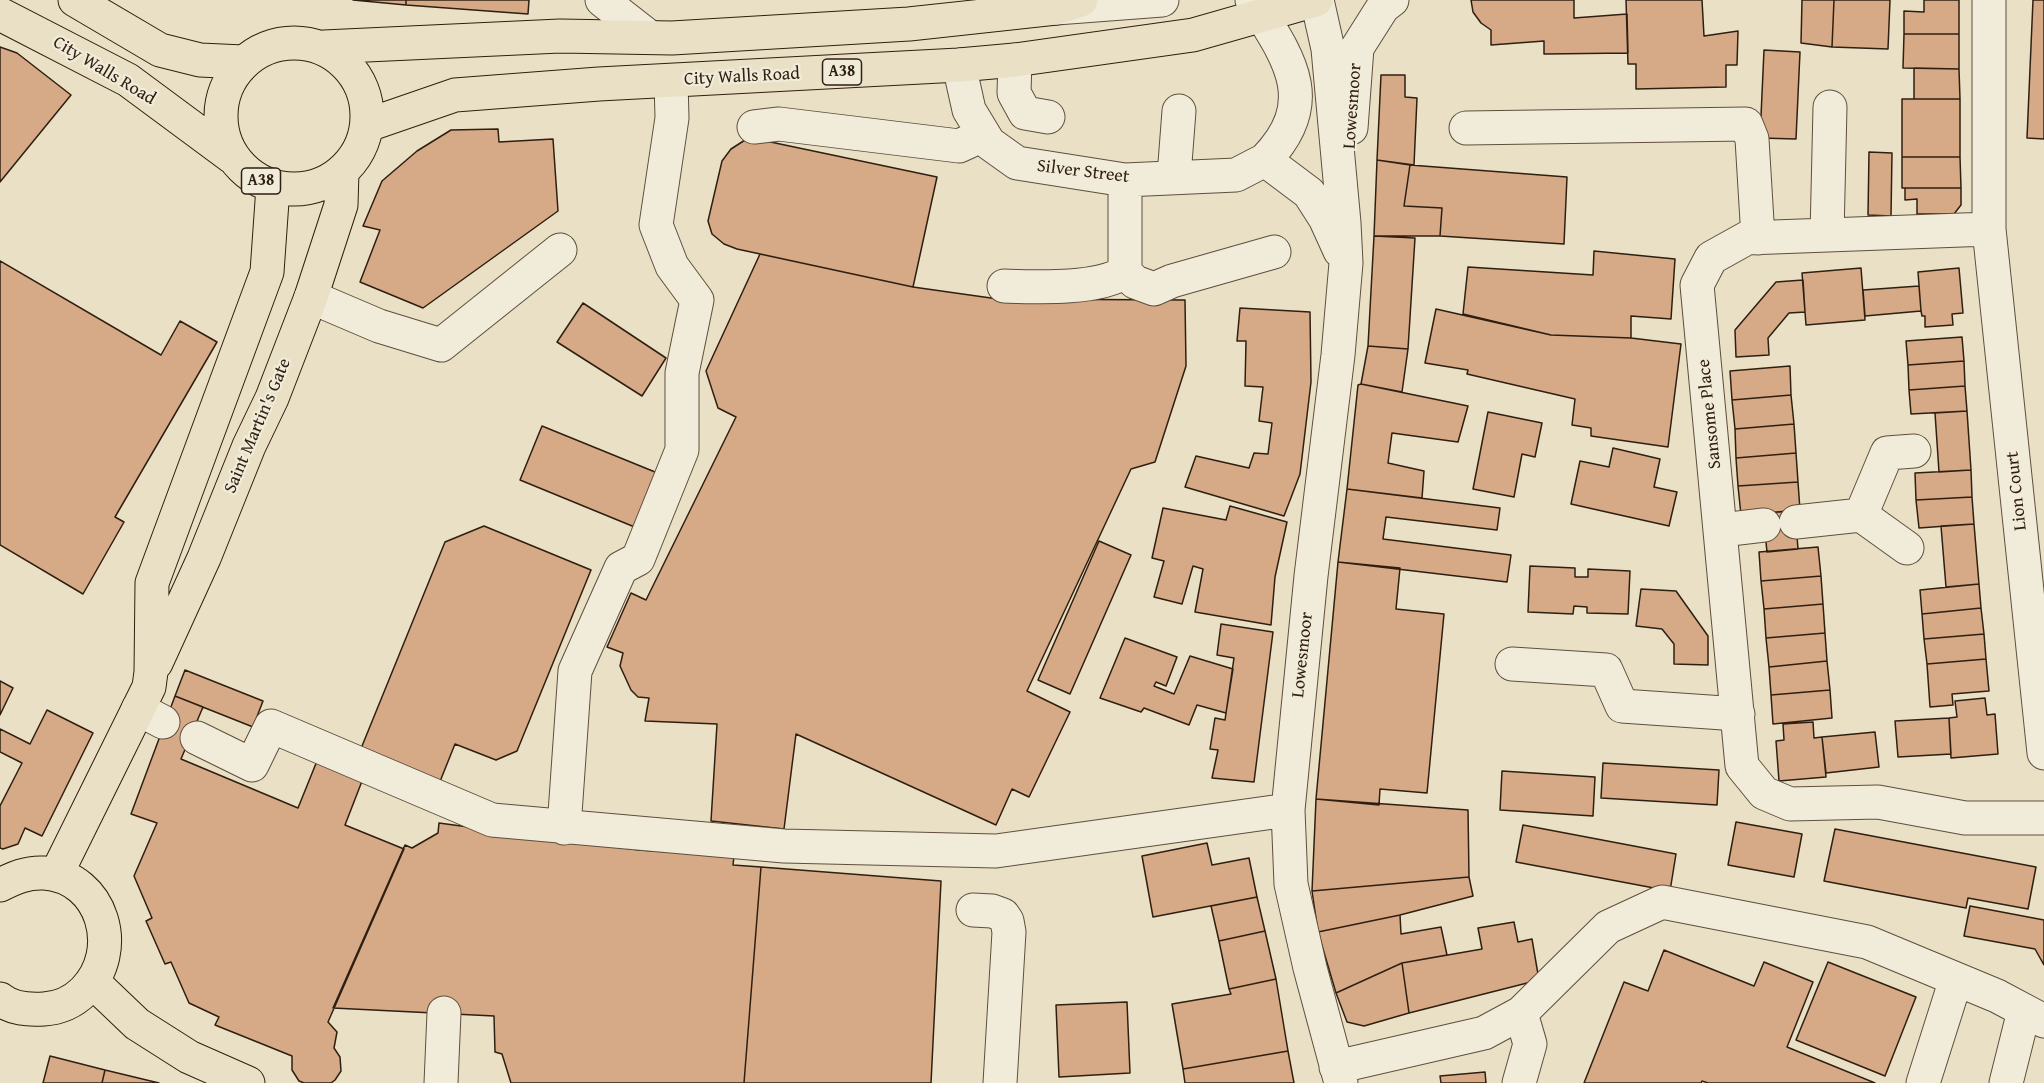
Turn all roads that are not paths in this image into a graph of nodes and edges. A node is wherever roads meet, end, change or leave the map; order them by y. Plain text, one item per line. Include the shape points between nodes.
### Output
1 (75, 0) edge
2 (602, 0) edge
3 (1162, 0) edge
4 (1317, 0) edge
5 (1392, 0) edge
6 (1989, 0) edge
7 (1068, 4) edge
8 (1256, 8) edge
9 (0, 14) edge
10 (648, 36) junction
11 (324, 47) junction
12 (1015, 60) junction
13 (243, 62) junction
14 (959, 65) junction
15 (671, 81) junction
16 (1830, 107) dead end
17 (1179, 111) dead end
18 (1048, 117) dead end
19 (368, 125) junction
20 (754, 127) dead end
21 (1466, 128) dead end
22 (983, 135) junction
23 (232, 157) junction
24 (1265, 160) junction
25 (342, 172) junction
26 (1174, 176) junction
27 (1125, 180) junction
28 (273, 187) junction
29 (1344, 223) junction
30 (1989, 229) junction
31 (1827, 235) junction
32 (1758, 238) junction
33 (560, 250) dead end
34 (1274, 252) dead end
35 (1346, 263) junction
36 (1125, 272) junction
37 (1004, 286) dead end
38 (311, 297) junction
39 (1914, 451) dead end
40 (1861, 515) junction
41 (1722, 530) junction
42 (1907, 548) dead end
43 (1512, 664) dead end
44 (151, 672) junction
45 (2041, 689) edge
46 (1738, 714) junction
47 (197, 738) dead end
48 (2044, 753) edge
49 (1288, 810) junction
50 (2044, 818) edge
51 (564, 828) junction
52 (56, 875) junction
53 (0, 885) edge
54 (973, 910) dead end
55 (1956, 979) junction
56 (93, 982) junction
57 (1, 1004) edge
58 (444, 1013) dead end
59 (1521, 1013) junction
60 (2034, 1016) edge
61 (1339, 1075) edge
62 (248, 1083) edge
63 (441, 1083) edge
64 (1000, 1083) edge
65 (1520, 1083) edge
66 (1923, 1083) edge
67 (2006, 1083) edge

1 - 13 main road via 160,50 200,60
2 - 10 street
3 - 7 street
4 - 8 main road, City Walls Road / A38 via 1295,7
4 - 29 street, Lowesmoor via 1328,49
5 - 29 street, Lowesmoor via 1357,48
6 - 30 street
7 - 10 main road, A38 via 909,24 672,38
8 - 12 main road, City Walls Road / A38 via 1193,35
8 - 24 street, Silver Street via 1284,52 1294,80 1296,102 1280,145
9 - 23 main road, City Walls Road / A38 via 128,80
10 - 11 main road, A38
11 - 13 main road, A38 via 300,41 266,47
11 - 19 main road, A38 via 355,73 365,93
12 - 14 main road, City Walls Road / A38
12 - 18 street via 1014,93 1025,113
13 - 23 main road, A38 via 227,84 221,102 221,132
14 - 15 main road, City Walls Road / A38
14 - 22 street, Silver Street via 969,110
15 - 19 main road, City Walls Road / A38 via 455,95
15 - 51 street via 672,118 657,225 672,266 697,300 682,373 682,450 638,559 621,568 575,671
16 - 31 street
17 - 26 street
19 - 25 main road, A38 via 359,151
20 - 22 street via 779,124 959,146
21 - 32 street via 1746,124 1752,139
22 - 27 street, Silver Street via 1017,163
23 - 28 main road, A38 via 249,175
24 - 26 street, Silver Street via 1236,175
24 - 35 street via 1309,193
25 - 28 main road, A38 via 314,187
25 - 38 main road, Saint Martin's Gate via 342,205
26 - 27 street, Silver Street
27 - 36 street
28 - 44 main road, Saint Martin's Gate via 267,272 152,583
29 - 35 street, Lowesmoor
30 - 31 street, Sansome Place
30 - 45 street, Lion Court
31 - 32 street, Sansome Place
32 - 41 street, Sansome Place via 1747,238 1711,258 1698,285
33 - 38 street via 441,345 379,326
34 - 36 street via 1154,289 1135,282
35 - 49 street, Lowesmoor
36 - 37 street via 1084,285
38 - 44 main road, Saint Martin's Gate via 204,558
39 - 40 street via 1887,453
40 - 41 street
40 - 42 street
41 - 46 street, Sansome Place
43 - 46 street via 1606,670 1622,706
44 - 52 main road, Saint Martin's Gate via 151,716
45 - 48 street, Lion Court
46 - 50 street, Sansome Place via 1742,766 1764,793 1790,804 1878,802 1965,818
47 - 51 street via 252,765 271,726 492,820
49 - 51 street via 996,851 784,846
49 - 61 street, Lowesmoor via 1291,884
52 - 53 main road via 19,875
52 - 56 main road via 78,886 94,903 104,924 104,961
54 - 64 street via 1003,915 1009,932
55 - 59 street via 1867,942 1662,902 1608,927
55 - 60 street
55 - 66 street
56 - 57 main road via 76,998 55,1008 26,1010
56 - 62 main road via 137,1024 189,1057
58 - 63 street
59 - 61 street via 1484,1033
59 - 65 street via 1530,1044
60 - 67 street

